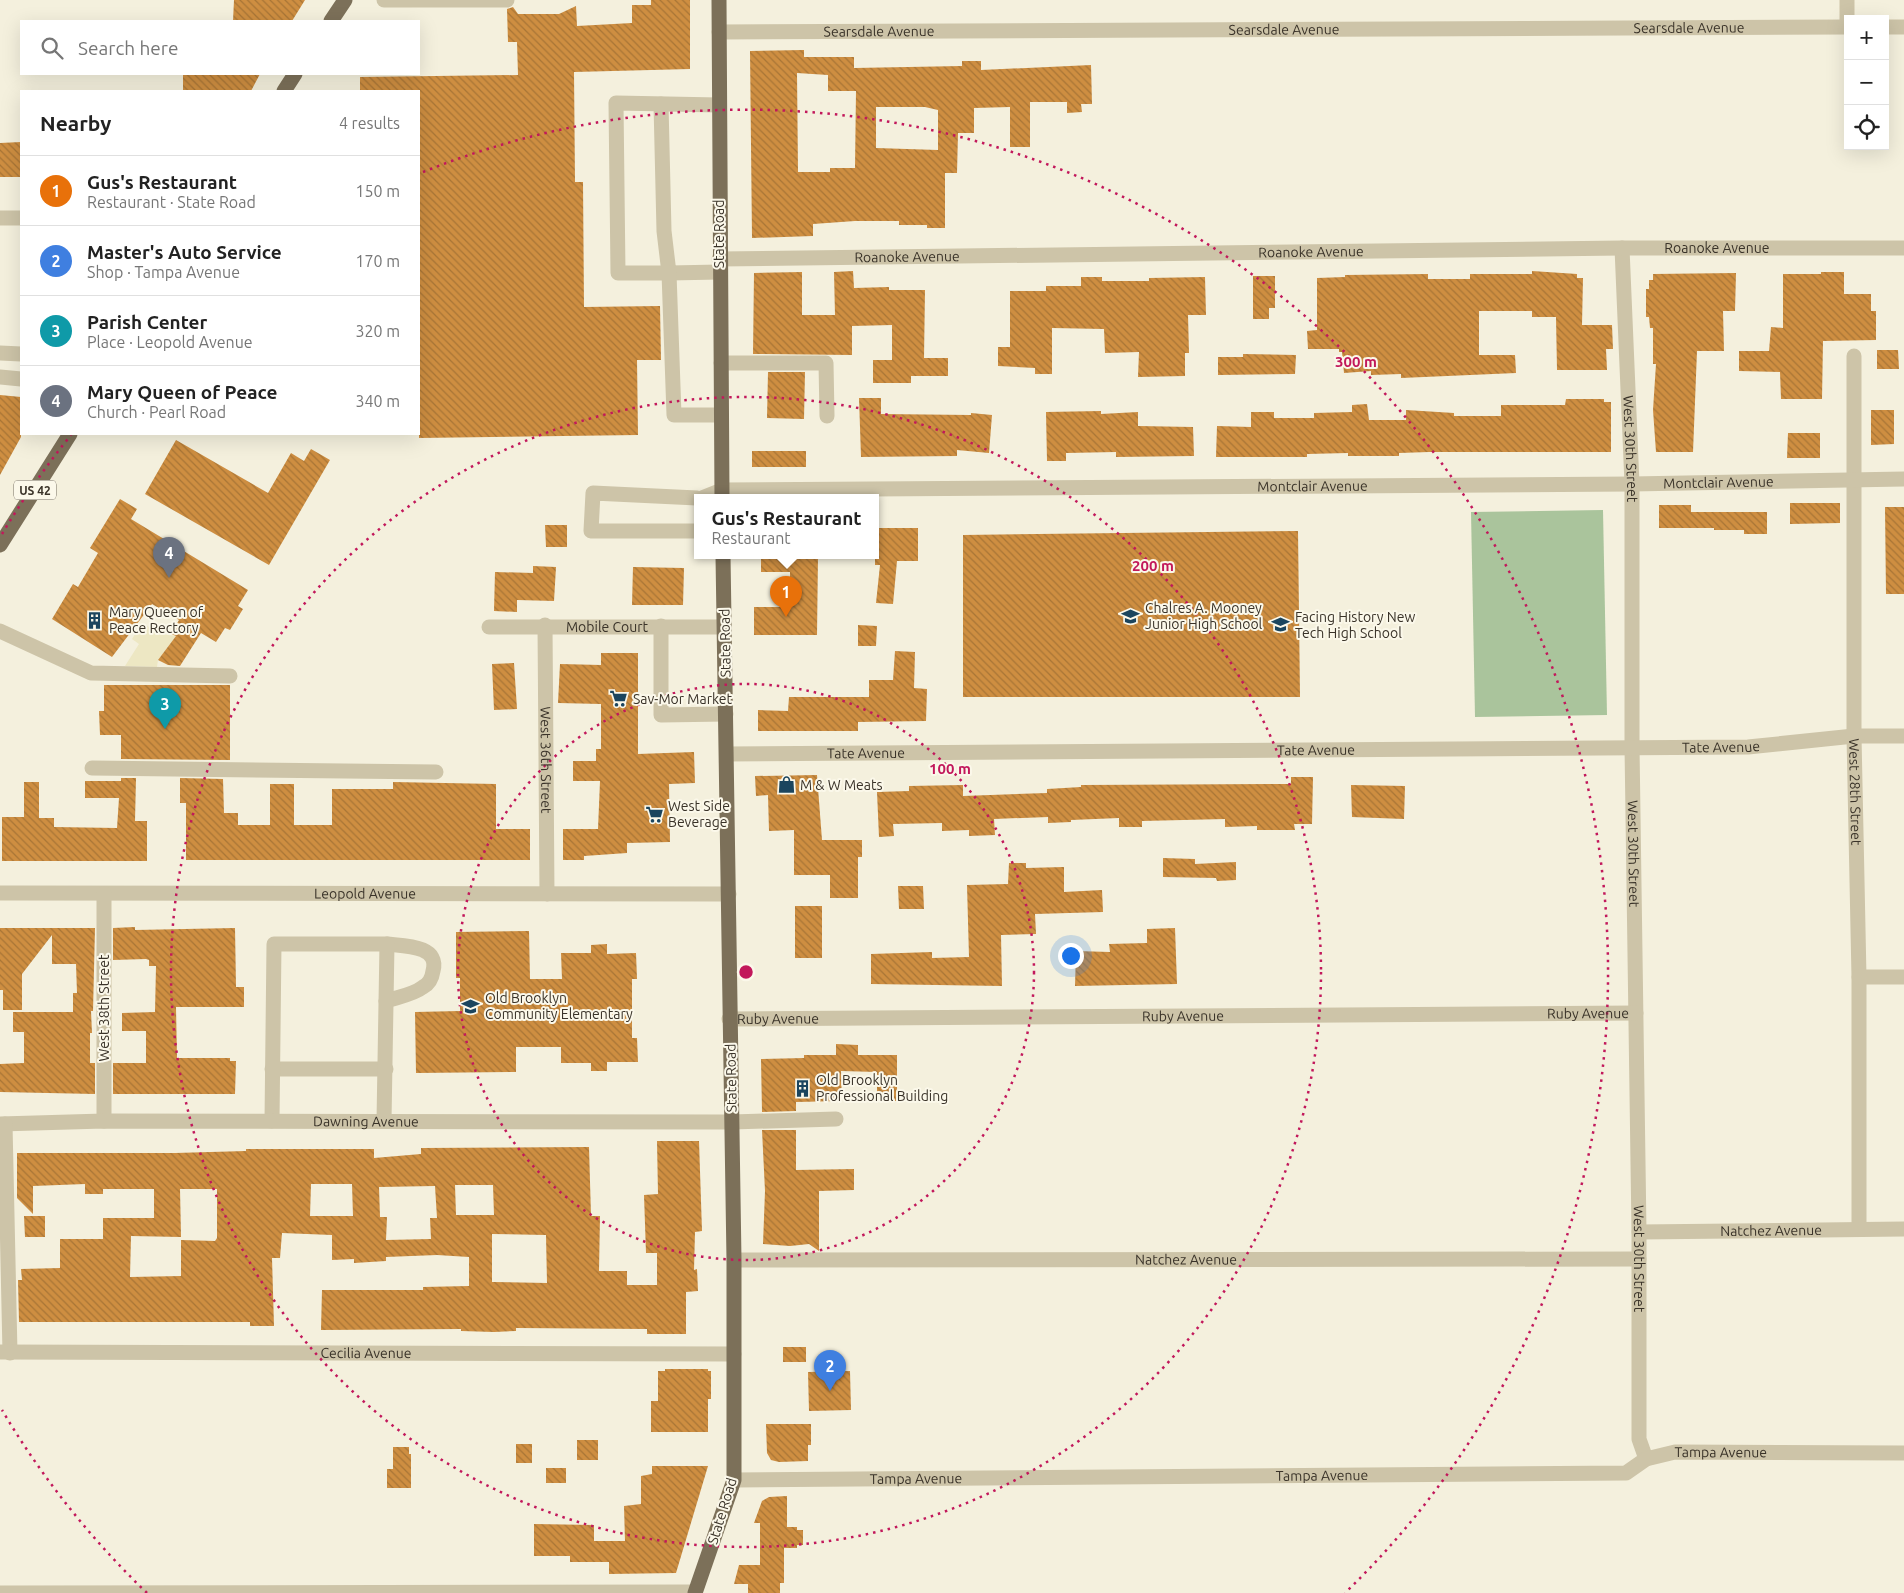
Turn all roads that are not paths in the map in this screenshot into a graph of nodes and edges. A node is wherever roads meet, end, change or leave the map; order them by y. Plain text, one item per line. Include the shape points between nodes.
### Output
1 (345, 0) edge
2 (384, 0) edge
3 (507, 0) edge
4 (719, 0) edge
5 (1847, 0) edge
6 (1847, 15) edge
7 (331, 20) edge
8 (1844, 27) edge
9 (1889, 27) edge
10 (1904, 27) edge
11 (719, 32) junction
12 (661, 104) junction
13 (719, 105) junction
14 (0, 218) edge
15 (20, 218) edge
16 (1622, 248) junction
17 (1904, 248) edge
18 (719, 265) junction
19 (669, 272) junction
20 (0, 353) edge
21 (20, 354) edge
22 (1854, 356) dead end
23 (720, 363) junction
24 (0, 377) edge
25 (20, 379) edge
26 (721, 415) junction
27 (826, 416) dead end
28 (69, 435) edge
29 (1854, 479) junction
30 (1904, 479) edge
31 (1632, 484) junction
32 (722, 494) edge
33 (694, 498) edge
34 (694, 531) edge
35 (0, 545) edge
36 (723, 559) edge
37 (544, 625) junction
38 (661, 626) junction
39 (489, 627) dead end
40 (724, 627) junction
41 (0, 631) edge
42 (230, 676) dead end
43 (726, 714) junction
44 (1854, 736) junction
45 (1904, 736) edge
46 (1632, 746) junction
47 (727, 754) junction
48 (92, 768) dead end
49 (436, 772) dead end
50 (0, 893) edge
51 (104, 894) junction
52 (547, 894) junction
53 (729, 894) junction
54 (387, 944) junction
55 (1859, 977) junction
56 (1904, 977) edge
57 (386, 1001) junction
58 (1636, 1013) junction
59 (729, 1019) junction
60 (272, 1069) junction
61 (386, 1069) junction
62 (836, 1119) dead end
63 (104, 1122) junction
64 (272, 1122) junction
65 (384, 1122) junction
66 (732, 1122) junction
67 (3, 1124) edge
68 (1859, 1229) junction
69 (1904, 1229) edge
70 (1639, 1232) junction
71 (1639, 1259) junction
72 (734, 1260) junction
73 (5, 1352) edge
74 (734, 1354) junction
75 (1904, 1453) edge
76 (1646, 1459) junction
77 (734, 1480) junction
78 (695, 1592) edge
79 (0, 1593) edge

1 - 7 main road
2 - 3 street
4 - 11 main road, State Road
5 - 6 street
8 - 11 street, Searsdale Avenue
9 - 10 street
11 - 13 main road, State Road
12 - 13 street
12 - 19 street via 664,231
12 - 19 street, Roanoke Avenue via 616,103 618,272
13 - 18 main road, State Road
14 - 15 street
16 - 17 street, Roanoke Avenue
16 - 18 street, Roanoke Avenue
16 - 31 street, West 30th Street
18 - 19 street, Roanoke Avenue
18 - 23 main road, State Road
19 - 26 street via 674,415
20 - 21 street
22 - 29 street, West 28th Street
23 - 26 main road, State Road
23 - 27 street via 826,363
24 - 25 street
26 - 32 main road, State Road
28 - 35 main road, US 42
29 - 30 street, Montclair Avenue
29 - 31 street, Montclair Avenue
29 - 44 street, West 28th Street
31 - 32 street, Montclair Avenue
31 - 46 street, West 30th Street
33 - 34 street via 593,493 591,531
36 - 40 main road, State Road
37 - 38 street, Mobile Court
37 - 39 street, Mobile Court
37 - 52 street, West 36th Street
38 - 40 street, Mobile Court
38 - 43 street via 661,715
40 - 43 main road, State Road
41 - 42 street via 91,673
43 - 47 main road, State Road
44 - 45 street, Tate Avenue
44 - 46 street, Tate Avenue via 1748,747
44 - 55 street, West 28th Street
46 - 47 street, Tate Avenue
46 - 58 street, West 30th Street
47 - 53 main road, State Road
48 - 49 street
50 - 51 street, Leopold Avenue
51 - 52 street, Leopold Avenue
51 - 63 street, West 38th Street
52 - 53 street, Leopold Avenue
53 - 59 main road, State Road
54 - 57 street
54 - 57 street via 422,948 432,957 434,968 424,987
54 - 60 street via 274,944
55 - 56 street
55 - 68 street, West 28th Street
57 - 61 street
58 - 59 street, Ruby Avenue
58 - 70 street, West 30th Street
59 - 66 main road, State Road
60 - 61 street
60 - 64 street
61 - 65 street
62 - 66 street, Dawning Avenue
63 - 64 street, Dawning Avenue
63 - 67 street, Dawning Avenue
64 - 65 street, Dawning Avenue
65 - 66 street, Dawning Avenue
66 - 72 main road, State Road
67 - 73 street
68 - 69 street, Natchez Avenue
68 - 70 street, Natchez Avenue
70 - 71 street, West 30th Street
71 - 72 street, Natchez Avenue
71 - 76 street, West 30th Street via 1639,1439
72 - 74 main road, State Road
73 - 74 street, Cecilia Avenue
74 - 77 main road, State Road
75 - 76 street, Tampa Avenue via 1675,1452
76 - 77 street, Tampa Avenue via 1626,1473
77 - 78 main road, State Road
78 - 79 street

